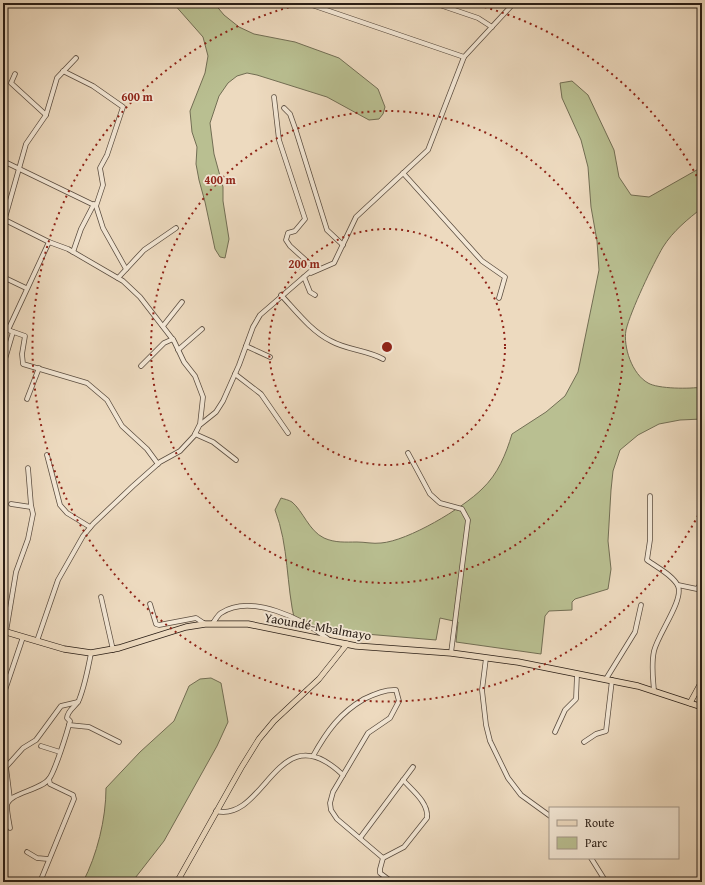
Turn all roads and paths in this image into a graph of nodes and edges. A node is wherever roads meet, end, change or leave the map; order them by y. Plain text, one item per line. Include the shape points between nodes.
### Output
1 (306, 3) edge
2 (434, 3) edge
3 (514, 3) edge
4 (492, 27) junction
5 (464, 57) junction
6 (76, 58) dead end
7 (63, 71) junction
8 (15, 74) dead end
9 (274, 97) dead end
10 (284, 108) dead end
11 (46, 115) junction
12 (3, 162) edge
13 (19, 169) junction
14 (403, 173) junction
15 (95, 205) junction
16 (4, 220) edge
17 (3, 225) edge
18 (176, 228) dead end
19 (49, 242) junction
20 (343, 245) junction
21 (73, 252) junction
22 (126, 269) junction
23 (311, 273) junction
24 (3, 277) edge
25 (304, 277) junction
26 (118, 278) junction
27 (26, 288) junction
28 (281, 295) junction
29 (316, 295) dead end
30 (499, 298) dead end
31 (182, 302) dead end
32 (163, 326) junction
33 (202, 329) dead end
34 (5, 330) edge
35 (13, 332) junction
36 (172, 339) junction
37 (246, 346) junction
38 (178, 350) junction
39 (270, 357) dead end
40 (383, 359) dead end
41 (3, 366) edge
42 (141, 366) dead end
43 (39, 368) junction
44 (235, 374) junction
45 (27, 399) dead end
46 (200, 424) junction
47 (288, 433) dead end
48 (195, 434) junction
49 (408, 454) dead end
50 (47, 455) dead end
51 (236, 460) dead end
52 (158, 464) junction
53 (28, 468) dead end
54 (650, 496) dead end
55 (11, 504) dead end
56 (31, 507) junction
57 (90, 527) junction
58 (702, 582) edge
59 (678, 585) junction
60 (101, 597) dead end
61 (150, 604) dead end
62 (641, 605) dead end
63 (213, 623) junction
64 (206, 624) junction
65 (5, 632) edge
66 (23, 637) junction
67 (328, 639) junction
68 (37, 641) junction
69 (347, 644) junction
70 (113, 650) junction
71 (91, 653) junction
72 (451, 653) junction
73 (486, 658) junction
74 (577, 674) junction
75 (609, 680) junction
76 (702, 681) edge
77 (654, 691) junction
78 (3, 696) edge
79 (78, 702) junction
80 (690, 703) junction
81 (702, 707) edge
82 (69, 725) junction
83 (555, 732) dead end
84 (119, 742) dead end
85 (584, 742) dead end
86 (41, 746) dead end
87 (60, 752) junction
88 (313, 756) junction
89 (413, 767) dead end
90 (343, 775) junction
91 (49, 779) junction
92 (403, 780) junction
93 (10, 799) junction
94 (216, 811) junction
95 (549, 815) edge
96 (10, 828) dead end
97 (360, 838) junction
98 (27, 852) dead end
99 (383, 858) junction
100 (48, 859) junction
101 (593, 859) edge
102 (40, 882) edge
103 (177, 882) edge
104 (392, 882) edge
105 (606, 882) edge

1 - 5 street
2 - 4 street via 478,18
3 - 4 street
4 - 5 street
5 - 14 street via 428,150
6 - 7 street
7 - 11 street via 57,78
7 - 15 street via 93,86 123,107 107,156 100,168 103,185
8 - 11 street via 11,83
9 - 23 street via 279,140 305,219 295,231 288,233 286,240 311,264
10 - 20 street via 290,114 296,131 327,230
11 - 13 street via 26,144
12 - 13 street
13 - 15 street
13 - 16 street
14 - 20 street via 356,217
14 - 30 street via 482,261 504,277
15 - 21 street via 81,229
15 - 22 street via 103,228
16 - 17 street
16 - 19 street
18 - 22 street via 144,250
19 - 21 street
19 - 27 street
20 - 23 street via 334,263
21 - 26 street
22 - 26 street
23 - 25 street
24 - 27 street
25 - 28 street
25 - 29 street via 310,292
26 - 32 street via 140,297
27 - 34 street
28 - 37 street via 256,320
28 - 40 street via 311,326 327,338
31 - 32 street
32 - 36 street
33 - 38 street
34 - 35 street
35 - 41 street
35 - 43 street via 24,336 24,364
36 - 38 street
36 - 42 street via 164,343
37 - 39 street
37 - 44 street
38 - 46 street via 195,376 203,397
43 - 45 street
43 - 52 street via 87,383 107,400 122,426 147,449
44 - 46 street via 216,412
44 - 47 street via 261,394
46 - 48 street
48 - 51 street via 213,442
48 - 52 street via 180,451
49 - 72 street via 430,494 440,503 462,509 468,520
50 - 57 street via 60,505 67,513
52 - 57 street
53 - 56 street
54 - 59 street via 650,540 647,560
55 - 56 street
56 - 65 street via 33,514 28,539 16,572
57 - 68 street via 68,559 58,580
58 - 59 street via 697,588
59 - 77 street via 676,605 654,652 651,666
60 - 70 street
61 - 64 street via 156,624 196,618
62 - 75 street via 635,632
63 - 64 highway, Yaoundé-Mbalmayo
63 - 67 highway, Yaoundé-Mbalmayo via 248,624
63 - 67 street via 220,614 242,607 259,607 286,614
64 - 70 highway, Yaoundé-Mbalmayo via 186,627
65 - 66 highway, Yaoundé-Mbalmayo
66 - 68 highway, Yaoundé-Mbalmayo
66 - 78 street
67 - 69 highway, Yaoundé-Mbalmayo
68 - 71 highway, Yaoundé-Mbalmayo
69 - 72 highway, Yaoundé-Mbalmayo
69 - 94 main road via 319,679 259,738
70 - 71 highway, Yaoundé-Mbalmayo
71 - 79 street
72 - 73 highway, Yaoundé-Mbalmayo
73 - 74 highway, Yaoundé-Mbalmayo
73 - 95 street via 482,690 490,740 508,778 521,795
74 - 75 highway, Yaoundé-Mbalmayo
74 - 83 street via 576,699 565,710
75 - 77 highway, Yaoundé-Mbalmayo
75 - 85 street via 606,731
76 - 80 main road
77 - 80 highway, Yaoundé-Mbalmayo
79 - 82 street via 67,713
79 - 93 street via 61,706 36,740 23,748 6,767
80 - 81 highway, Yaoundé-Mbalmayo
82 - 84 street via 89,727
82 - 87 street
86 - 87 street
87 - 91 street
88 - 90 street via 328,761
88 - 90 street via 330,728 347,710 373,694 396,690 399,701 391,717 368,733
88 - 94 street via 304,756 287,762 238,808 227,812
89 - 92 street
90 - 97 street via 331,796 331,810 337,819
91 - 93 street via 39,787
91 - 100 street via 50,784 74,795 74,799
92 - 97 street
92 - 99 street via 422,801 427,818 404,847
93 - 96 street via 6,805
94 - 103 main road
97 - 99 street
98 - 100 street via 37,858
99 - 104 street via 380,873
100 - 102 street
101 - 105 street

